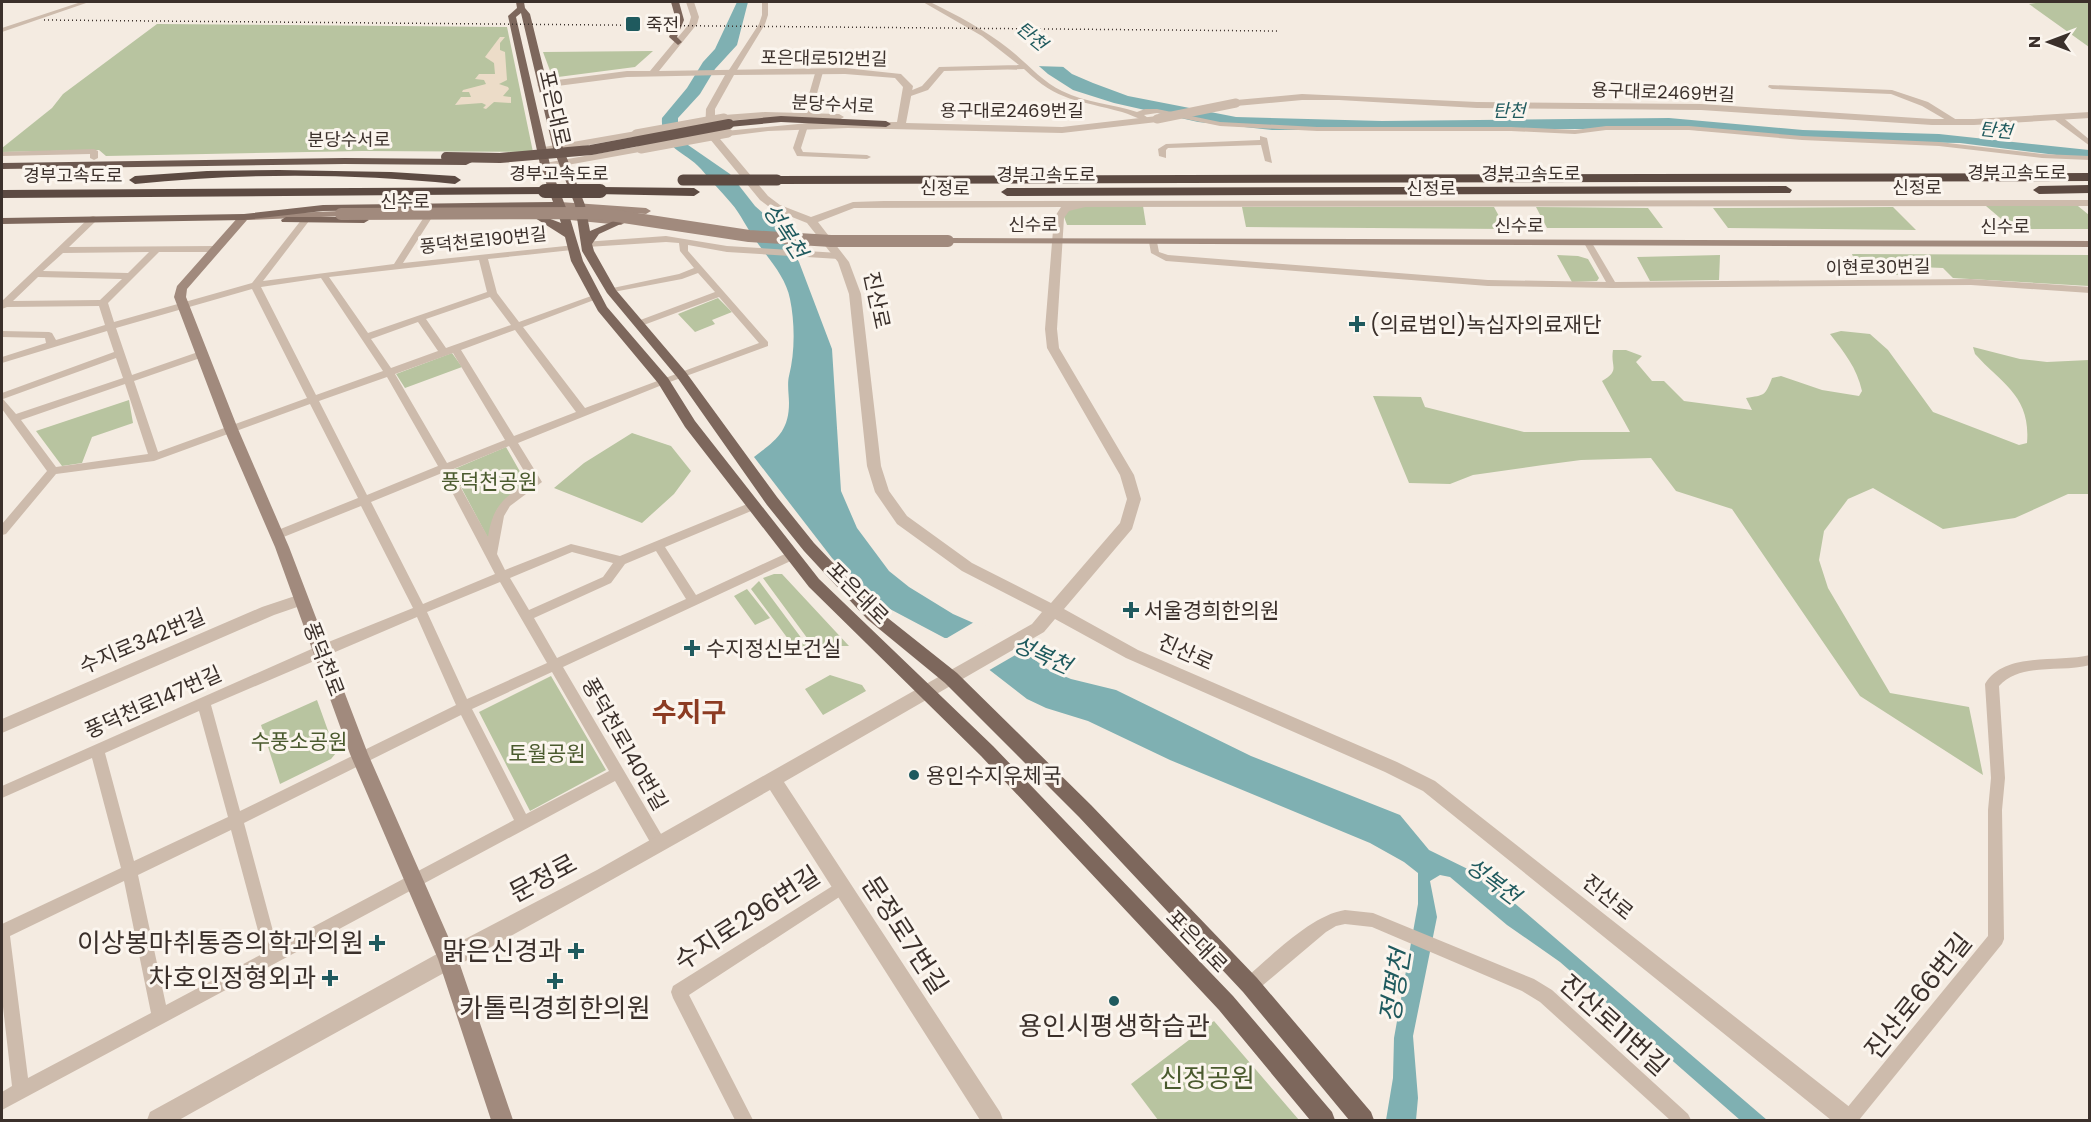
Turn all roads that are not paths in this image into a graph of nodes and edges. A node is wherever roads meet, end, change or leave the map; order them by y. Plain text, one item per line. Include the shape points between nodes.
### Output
1 (86, 2) edge
2 (675, 2) edge
3 (690, 2) edge
4 (765, 2) edge
5 (926, 2) edge
6 (520, 5) edge
7 (2, 30) edge
8 (678, 42) junction
9 (1027, 67) junction
10 (819, 72) junction
11 (653, 73) junction
12 (731, 73) junction
13 (542, 85) junction
14 (1772, 87) dead end
15 (908, 95) junction
16 (1138, 115) junction
17 (807, 116) junction
18 (2090, 116) edge
19 (2058, 118) junction
20 (1153, 120) junction
21 (1956, 122) junction
22 (886, 124) junction
23 (901, 124) junction
24 (728, 126) junction
25 (804, 126) junction
26 (609, 140) junction
27 (2090, 144) edge
28 (558, 148) junction
29 (541, 151) junction
30 (2, 154) edge
31 (616, 154) junction
32 (1162, 156) dead end
33 (867, 157) dead end
34 (94, 158) dead end
35 (2090, 158) edge
36 (444, 160) junction
37 (2, 161) edge
38 (1269, 161) dead end
39 (565, 164) junction
40 (2, 166) edge
41 (545, 166) junction
42 (2090, 177) edge
43 (2, 181) edge
44 (780, 186) junction
45 (135, 187) junction
46 (2090, 189) edge
47 (543, 192) junction
48 (2, 194) edge
49 (2090, 203) edge
50 (1028, 205) junction
51 (1081, 205) junction
52 (244, 217) junction
53 (582, 217) junction
54 (537, 218) junction
55 (93, 219) junction
56 (428, 219) junction
57 (2, 221) edge
58 (305, 221) junction
59 (811, 221) junction
60 (620, 222) junction
61 (1058, 225) junction
62 (567, 227) junction
63 (683, 241) junction
64 (947, 242) junction
65 (1056, 242) junction
66 (1153, 242) junction
67 (1587, 243) junction
68 (586, 244) junction
69 (2090, 244) edge
70 (157, 249) junction
71 (216, 249) junction
72 (61, 250) junction
73 (833, 256) junction
74 (483, 257) junction
75 (397, 266) junction
76 (700, 269) junction
77 (36, 274) junction
78 (323, 275) junction
79 (130, 276) junction
80 (255, 285) junction
81 (1612, 285) junction
82 (2090, 290) edge
83 (492, 293) junction
84 (604, 294) junction
85 (721, 294) junction
86 (104, 303) junction
87 (183, 304) junction
88 (3, 305) edge
89 (420, 318) junction
90 (638, 324) junction
91 (112, 326) junction
92 (516, 326) junction
93 (2, 334) edge
94 (367, 337) junction
95 (52, 345) junction
96 (455, 348) junction
97 (444, 352) junction
98 (120, 353) junction
99 (202, 354) junction
100 (2, 360) edge
101 (389, 372) junction
102 (681, 374) junction
103 (129, 379) junction
104 (663, 381) junction
105 (2, 396) edge
106 (313, 400) junction
107 (2, 402) edge
108 (583, 413) junction
109 (15, 418) junction
110 (231, 429) junction
111 (512, 441) junction
112 (154, 458) junction
113 (445, 468) junction
114 (53, 471) junction
115 (364, 500) junction
116 (752, 506) junction
117 (2, 531) edge
118 (277, 535) junction
119 (658, 545) junction
120 (490, 553) junction
121 (791, 556) junction
122 (621, 561) junction
123 (502, 575) junction
124 (302, 600) junction
125 (694, 602) junction
126 (420, 610) junction
127 (1054, 611) junction
128 (526, 616) junction
129 (321, 651) junction
130 (2090, 660) edge
131 (555, 666) junction
132 (951, 678) junction
133 (926, 692) junction
134 (204, 703) junction
135 (464, 707) junction
136 (2, 726) edge
137 (97, 750) junction
138 (361, 757) junction
139 (617, 772) junction
140 (772, 779) junction
141 (2, 792) edge
142 (236, 820) junction
143 (522, 821) junction
144 (659, 844) junction
145 (129, 870) junction
146 (412, 880) junction
147 (842, 887) junction
148 (2, 934) edge
149 (272, 955) junction
150 (448, 959) junction
151 (1250, 985) junction
152 (160, 1015) junction
153 (21, 1090) junction
154 (2, 1101) edge
155 (1356, 1112) edge
156 (158, 1120) edge
157 (502, 1120) edge
158 (744, 1120) edge
159 (992, 1120) edge
160 (1324, 1120) edge
161 (1682, 1120) edge
162 (1848, 1120) edge

1 - 7 street
2 - 8 main road via 680,20 673,37
3 - 8 street via 693,24
4 - 12 street, 진산로 via 762,24
5 - 9 street via 1000,45
6 - 13 main road, 포은대로 via 526,14
6 - 29 main road, 포은대로 via 512,16
8 - 11 street
9 - 15 street via 942,69 925,88
9 - 16 street via 1038,80 1070,98
10 - 12 street, 포은대로512번길
10 - 15 street, 포은대로512번길 via 888,74 904,80
10 - 17 street
11 - 12 street, 포은대로512번길
11 - 13 street
12 - 59 street, 진산로 via 710,111 711,133 769,202
13 - 28 main road, 포은대로
14 - 21 street via 1892,92 1925,104
15 - 23 street
16 - 20 street
16 - 35 street via 1156,111 1220,124 1317,129 1575,132 1689,128
17 - 22 street
17 - 24 street
18 - 19 street, 용구대로2469번길
19 - 21 street, 용구대로2469번길
19 - 27 street
20 - 21 street, 용구대로2469번길, bridge via 1236,103 1328,96 1477,105 1691,107
20 - 23 street, 용구대로2469번길 via 1050,130
22 - 23 street, 용구대로2469번길
22 - 24 highway, 분당수서로
22 - 25 street
24 - 25 street
24 - 26 street, bridge
24 - 31 street, bridge
24 - 36 highway, 분당수서로, bridge via 591,150
25 - 33 street via 797,148 800,154
26 - 28 street
26 - 31 street via 596,146 597,153
28 - 29 street
28 - 39 main road, 포은대로
29 - 41 main road, 포은대로
30 - 34 street via 94,151
31 - 39 street
32 - 38 street via 1166,146 1264,140
36 - 37 highway, 분당수서로 via 350,156
36 - 40 highway, 분당수서로
39 - 41 street
39 - 53 main road, 포은대로
41 - 62 main road, 포은대로
42 - 44 highway, 경부고속도로
43 - 45 highway, 경부고속도로
44 - 46 highway, 경부고속도로
44 - 47 highway, 경부고속도로, bridge via 694,192
44 - 47 highway, 경부고속도로, bridge via 590,180
45 - 47 highway, 경부고속도로 via 454,180
45 - 47 highway, 경부고속도로 via 192,200 380,201
45 - 48 highway, 경부고속도로
47 - 52 main road, 신수로
47 - 54 main road via 554,213
47 - 62 main road, 신수로
49 - 51 street, 신정로
50 - 51 street, 신정로
50 - 59 street, 신정로 via 861,204
50 - 61 street via 1051,214
51 - 61 street via 1060,213
52 - 55 main road, 신수로
52 - 58 main road, 신수로
52 - 64 main road, bridge via 597,213 750,236
52 - 71 main road
53 - 60 main road
53 - 62 main road
53 - 62 main road
53 - 64 main road via 646,211 738,227
53 - 68 main road, 포은대로
54 - 56 main road, 신수로
54 - 62 main road, 신수로
54 - 62 main road
55 - 57 main road, 신수로
55 - 72 street
56 - 58 main road, 신수로
56 - 75 street, 풍덕천로190번길
58 - 80 street
59 - 73 street, 진산로
60 - 64 main road via 741,244 839,249
60 - 68 main road via 595,232
61 - 65 street, 문정로
62 - 74 street, 풍덕천로190번길
62 - 84 main road, 포은대로
63 - 68 street
63 - 73 street via 726,249
63 - 76 street via 684,251
64 - 65 main road, 신수로
65 - 66 main road, 신수로
65 - 127 street, 문정로 via 1053,348 1127,475 1134,500 1122,533
66 - 67 main road, 신수로
66 - 81 street, 이현로30번길 via 1155,253 1166,258 1488,283
67 - 69 main road, 신수로
67 - 81 street
68 - 84 main road, 포은대로
70 - 71 street
70 - 72 street
70 - 79 street
71 - 87 main road via 181,288
72 - 77 street
73 - 127 street, 진산로 via 850,277 855,294 874,466 882,492 902,520 967,567
74 - 75 street, 풍덕천로190번길
74 - 83 street
75 - 78 street, 풍덕천로190번길
76 - 84 street
76 - 85 street
77 - 79 street
77 - 88 street
78 - 80 street, 풍덕천로190번길
78 - 94 street, 풍덕천로140번길
79 - 86 street
80 - 87 street, 풍덕천로190번길
80 - 106 street
81 - 82 street, 이현로30번길 via 1960,282
83 - 89 street
83 - 92 street
84 - 90 main road, 포은대로
84 - 92 street
84 - 104 main road, 포은대로 via 602,308
85 - 90 street
85 - 102 street via 765,344
86 - 88 street
86 - 91 street
87 - 91 street, 풍덕천로190번길
87 - 99 main road, 풍덕천로
89 - 94 street
89 - 97 street
90 - 102 main road, 포은대로
91 - 95 street, 풍덕천로190번길
91 - 98 street
92 - 96 street
92 - 108 street
93 - 95 street via 49,335
94 - 101 street, 풍덕천로140번길
95 - 100 street, 풍덕천로190번길
96 - 97 street
96 - 111 street
97 - 101 street
98 - 103 street
98 - 105 street
99 - 103 street
99 - 110 main road, 풍덕천로
101 - 106 street
101 - 113 street, 풍덕천로140번길
102 - 104 street
102 - 132 main road, 포은대로 via 809,547 873,615
103 - 109 street
103 - 112 street
104 - 108 street
104 - 116 main road, 포은대로
106 - 110 street
106 - 115 street
107 - 109 street
108 - 111 street
109 - 114 street
110 - 112 street
110 - 118 main road, 풍덕천로
111 - 113 street
111 - 120 street via 537,482 499,511
112 - 114 street
113 - 115 street
113 - 120 street, 풍덕천로140번길
114 - 117 street
115 - 118 street
115 - 126 street
116 - 119 street
116 - 121 main road, 포은대로
118 - 124 main road, 풍덕천로
119 - 122 street
119 - 125 street
120 - 123 street, 풍덕천로140번길
121 - 125 street, 풍덕천로140번길
121 - 133 main road, 포은대로
122 - 123 street, 풍덕천로147번길 via 571,548
122 - 128 street via 607,580
123 - 126 street, 풍덕천로147번길
123 - 128 street, 풍덕천로140번길
124 - 129 main road, 풍덕천로
124 - 136 street, 수지로342번길 via 268,611
125 - 131 street, 풍덕천로140번길
126 - 129 street, 풍덕천로147번길
126 - 135 street
127 - 132 street, 문정로 via 1038,628
127 - 162 street, 진산로 via 1132,654 1391,767 1442,794
128 - 131 street, 풍덕천로140번길
129 - 134 street, 풍덕천로147번길
129 - 138 main road, 풍덕천로
130 - 162 street, 진산로66번길 via 2077,665 2020,666 1997,676 1992,684 1998,778 1996,939
131 - 135 street, 풍덕천로140번길
131 - 139 street, 풍덕천로140번길
132 - 133 street, 문정로
132 - 151 main road, 포은대로 via 1085,811
133 - 140 street, 문정로
133 - 160 main road, 포은대로 via 1226,1003
134 - 137 street, 풍덕천로147번길
134 - 142 street
135 - 138 street, 풍덕천로140번길
135 - 143 street
137 - 141 street, 풍덕천로147번길
137 - 145 street
138 - 142 street, 풍덕천로140번길
138 - 146 main road, 풍덕천로
139 - 143 street
139 - 144 street, 풍덕천로140번길
140 - 144 street, 문정로
140 - 147 street, 문정로7번길
142 - 145 street, 풍덕천로140번길
142 - 149 street
143 - 146 street
144 - 150 street, 문정로
145 - 148 street, 풍덕천로140번길
145 - 152 street
146 - 149 street
146 - 150 main road, 풍덕천로
147 - 158 street, 수지로296번길 via 679,992
147 - 159 street, 문정로7번길
148 - 153 street
149 - 152 street
150 - 156 street, 문정로
150 - 157 main road, 풍덕천로
151 - 155 main road, 포은대로
151 - 161 street, 진산로11번길 via 1333,919 1373,920 1546,996
152 - 153 street
153 - 154 street

